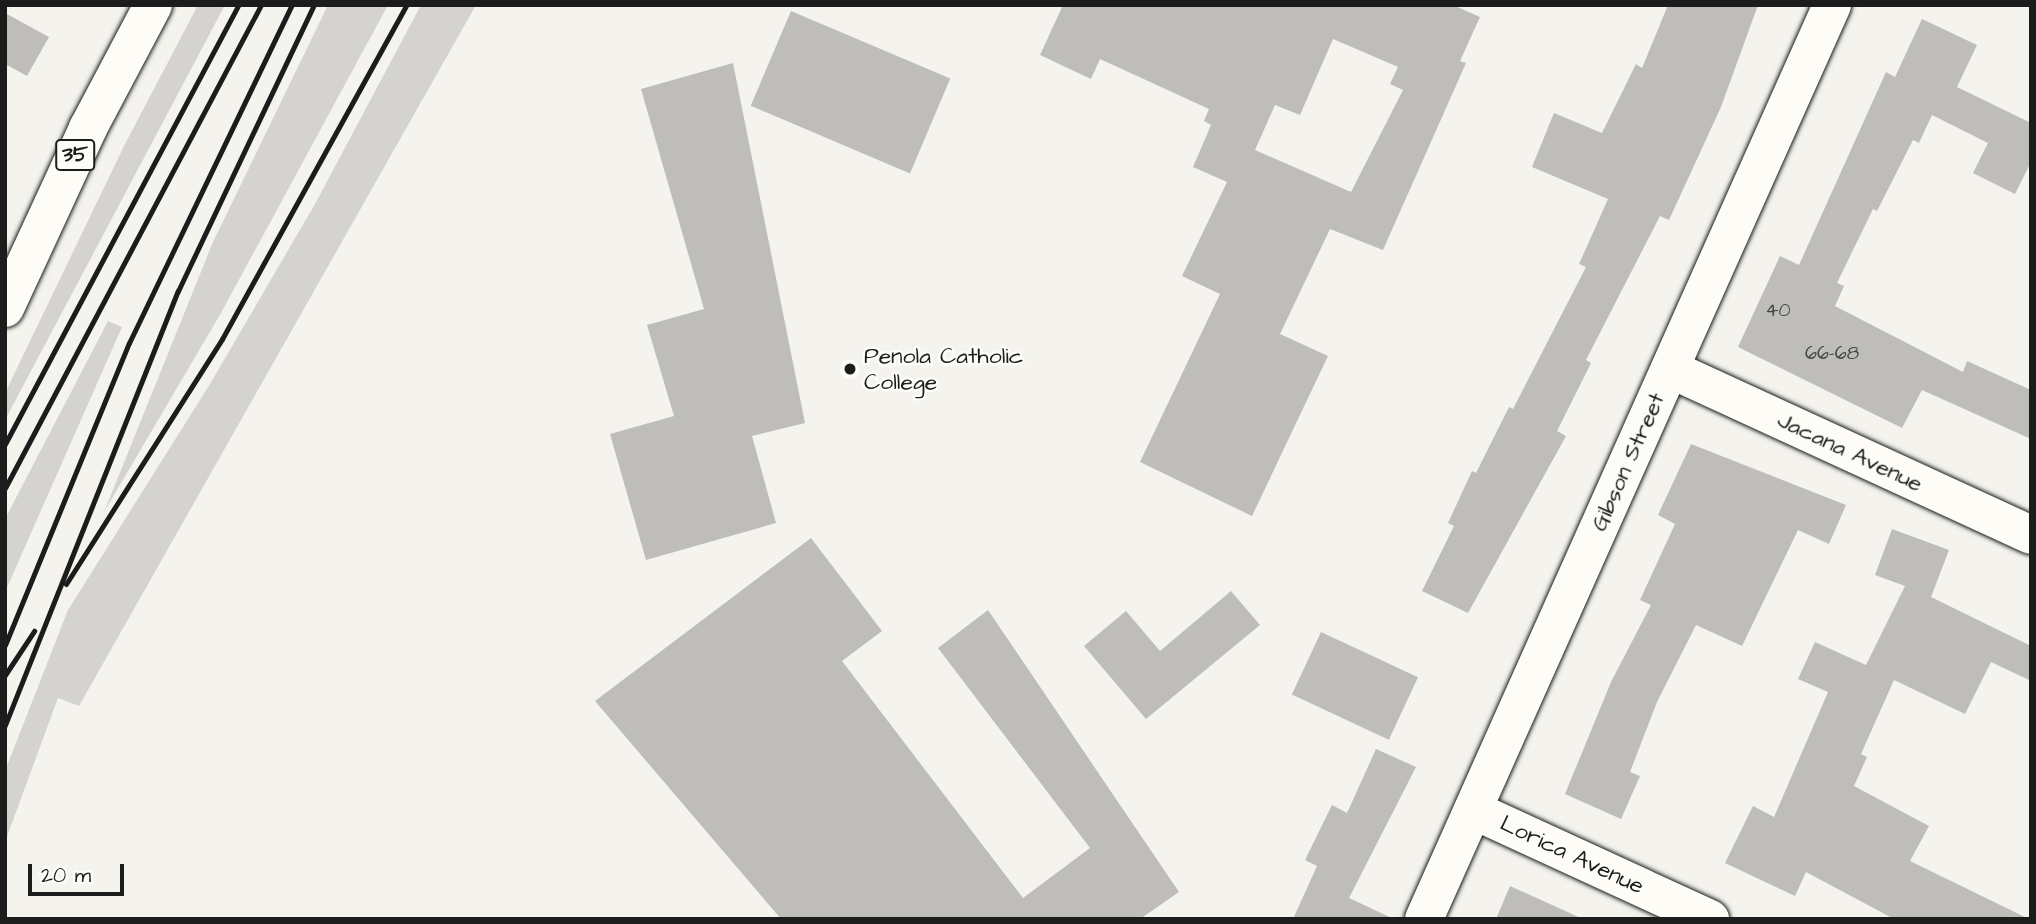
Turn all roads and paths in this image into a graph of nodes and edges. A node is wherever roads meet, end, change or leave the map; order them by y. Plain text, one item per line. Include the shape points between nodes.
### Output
1 (153, 5) edge
2 (1832, 5) edge
3 (5, 308) edge
4 (1670, 369) junction
5 (2031, 535) edge
6 (1473, 810) junction
7 (1424, 919) edge
8 (1710, 919) edge

1 - 3 street, 35 via 88,128
2 - 4 street, Gibson Street
4 - 5 street, Jacana Avenue
4 - 6 street, Gibson Street
6 - 7 street, Gibson Street
6 - 8 street, Lorica Avenue

